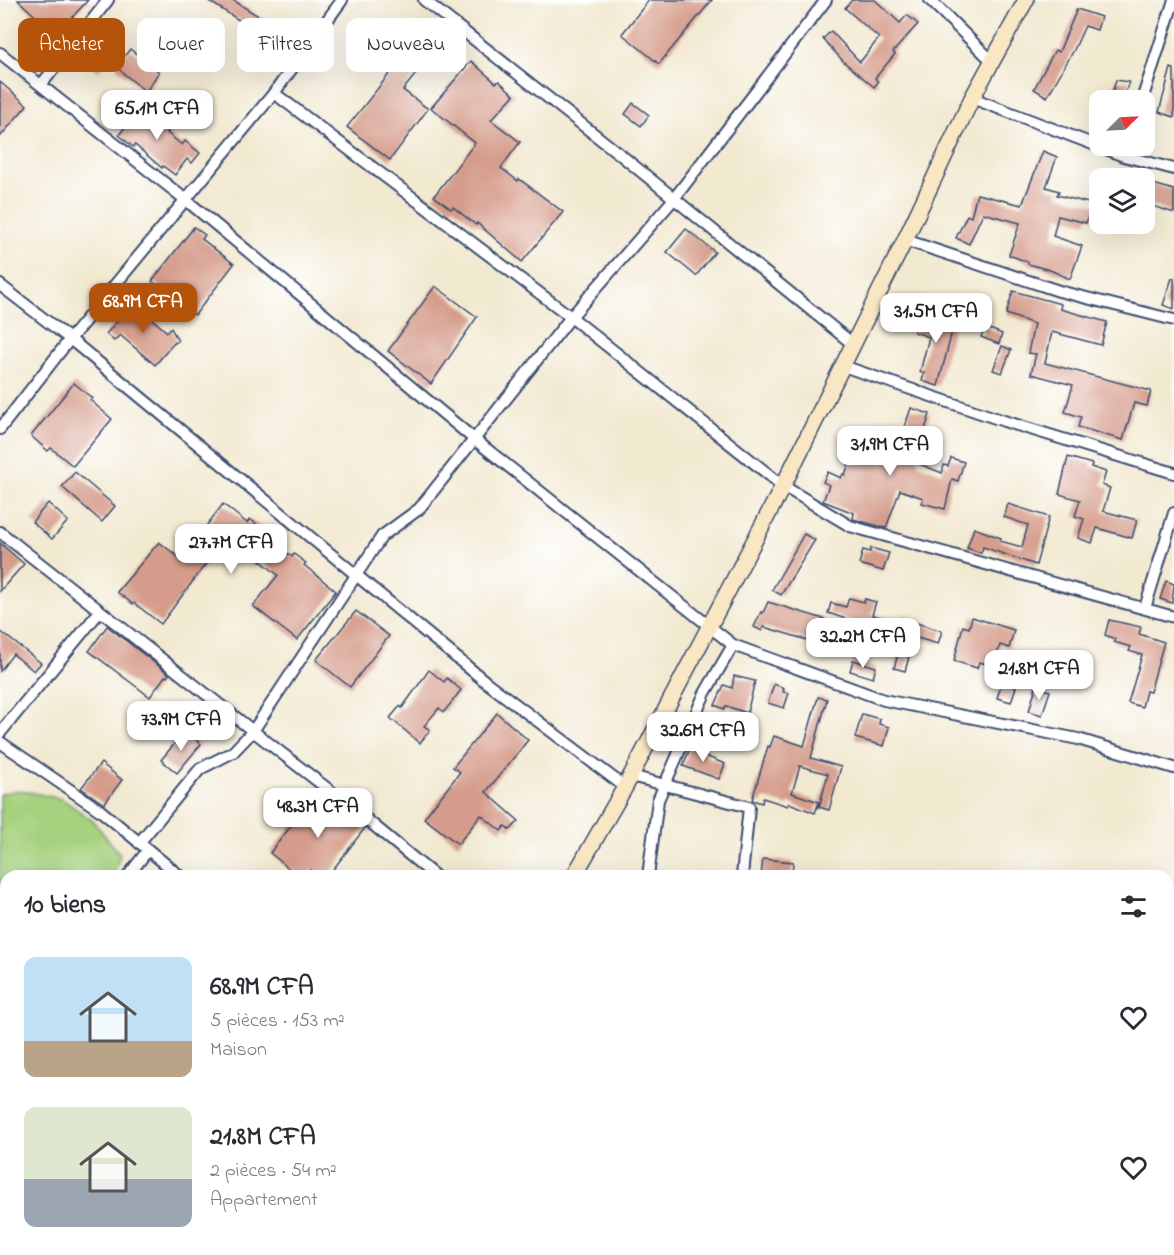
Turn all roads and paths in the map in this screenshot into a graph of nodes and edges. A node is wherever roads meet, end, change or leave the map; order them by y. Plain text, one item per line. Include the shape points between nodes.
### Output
1 (108, 0) edge
2 (342, 0) edge
3 (424, 0) edge
4 (826, 0) edge
5 (930, 0) edge
6 (1026, 0) edge
7 (1174, 0) edge
8 (0, 53) edge
9 (993, 62) junction
10 (41, 85) junction
11 (1145, 90) edge
12 (274, 93) junction
13 (972, 98) junction
14 (1089, 138) edge
15 (1139, 156) edge
16 (1174, 169) edge
17 (186, 200) junction
18 (673, 200) junction
19 (905, 240) junction
20 (0, 285) edge
21 (571, 316) junction
22 (1174, 320) edge
23 (70, 339) junction
24 (854, 345) junction
25 (843, 366) junction
26 (0, 429) edge
27 (474, 439) junction
28 (1174, 473) edge
29 (783, 486) junction
30 (1174, 513) edge
31 (0, 532) edge
32 (356, 576) junction
33 (1145, 608) junction
34 (100, 611) junction
35 (1174, 617) edge
36 (709, 626) junction
37 (733, 645) junction
38 (253, 731) junction
39 (0, 733) edge
40 (0, 742) edge
41 (1174, 768) edge
42 (628, 782) junction
43 (665, 785) junction
44 (139, 843) junction
45 (148, 850) junction
46 (133, 870) edge
47 (173, 870) edge
48 (428, 870) edge
49 (577, 870) edge
50 (649, 870) edge
51 (743, 870) edge

1 - 10 street
2 - 12 street
3 - 18 street
4 - 18 street
5 - 9 street
6 - 9 main road
7 - 11 street
8 - 10 street
9 - 13 main road
10 - 17 street
12 - 17 street
12 - 21 street
13 - 14 street
13 - 19 main road
15 - 16 street
17 - 23 street
17 - 27 street
18 - 21 street
18 - 24 street
19 - 22 street via 1059,291
19 - 24 main road
20 - 23 street
21 - 27 street
21 - 29 street
23 - 26 street
23 - 32 street
24 - 25 main road
25 - 28 street
25 - 29 main road
27 - 32 street via 419,509 382,536
27 - 36 street
29 - 33 street via 850,526
29 - 36 main road
30 - 33 street
31 - 34 street
32 - 38 street
32 - 42 street via 486,682
33 - 35 street
34 - 38 street
34 - 39 street
36 - 37 street
36 - 42 main road
37 - 41 street via 884,700 1078,740
37 - 43 street via 705,693
38 - 44 street via 233,752 201,769
38 - 48 street
40 - 44 street
42 - 43 street
42 - 49 main road
43 - 50 street via 658,800
43 - 51 street via 749,807
44 - 45 street
45 - 46 street
45 - 47 street

